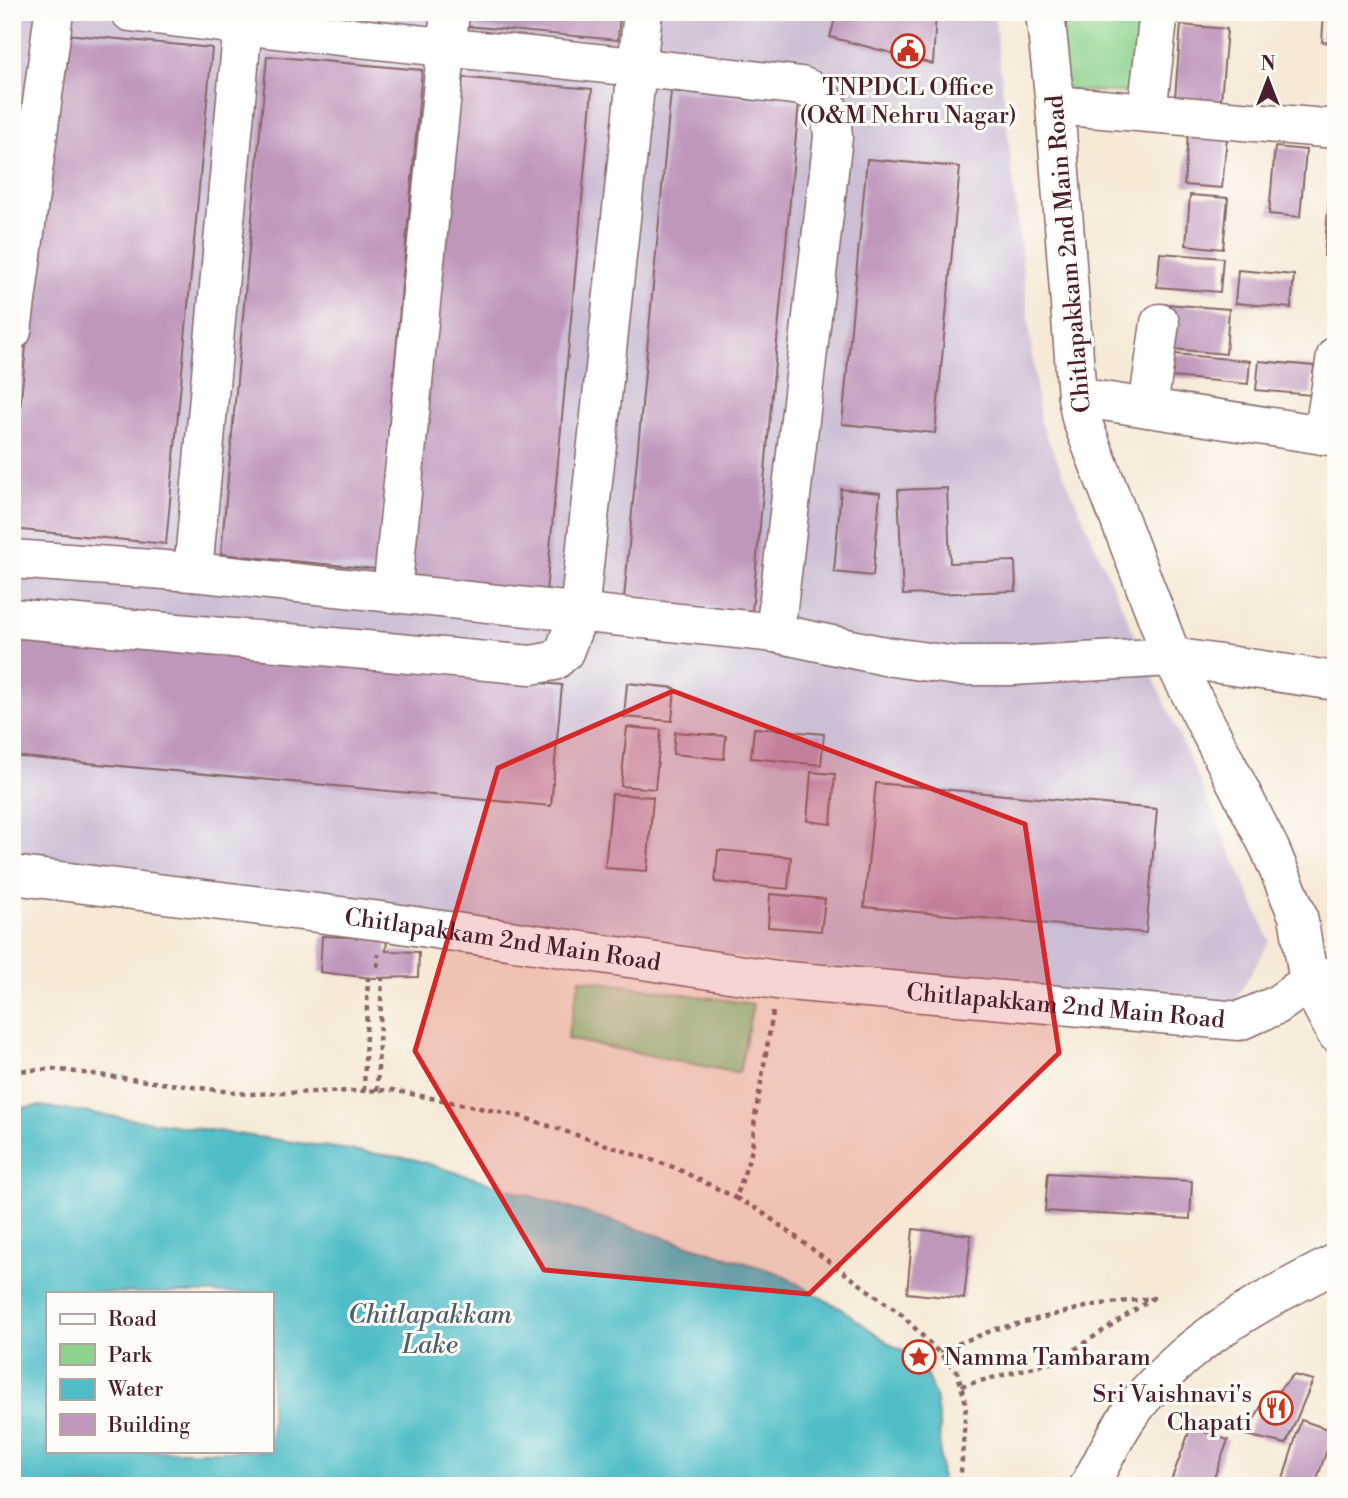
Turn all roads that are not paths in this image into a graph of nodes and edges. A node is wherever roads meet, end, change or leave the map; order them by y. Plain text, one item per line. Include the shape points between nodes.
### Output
1 (54, 12) edge
2 (130, 12) edge
3 (643, 12) edge
4 (1045, 12) edge
5 (1158, 12) edge
6 (243, 19) edge
7 (448, 30) edge
8 (637, 66) junction
9 (1055, 105) junction
10 (1147, 112) junction
11 (1336, 129) edge
12 (1160, 323) dead end
13 (12, 331) edge
14 (1336, 356) edge
15 (1077, 397) junction
16 (1148, 408) junction
17 (1330, 436) edge
18 (12, 559) edge
19 (193, 572) junction
20 (391, 593) junction
21 (579, 613) junction
22 (12, 618) edge
23 (775, 633) junction
24 (1172, 657) junction
25 (1336, 681) edge
26 (12, 875) edge
27 (1322, 979) edge
28 (1336, 1033) edge
29 (1336, 1263) edge
30 (1089, 1486) edge

1 - 13 street
2 - 6 street
3 - 8 street
4 - 9 street, Chitlapakkam 2nd Main Road
5 - 10 street
6 - 7 street
6 - 19 street
7 - 8 street
7 - 20 street
8 - 21 street
8 - 23 street via 801,86 817,92 832,121
9 - 10 street
9 - 15 street, Chitlapakkam 2nd Main Road
10 - 11 street
12 - 16 street
14 - 17 street
15 - 16 street
15 - 24 street, Chitlapakkam 2nd Main Road
16 - 17 street
18 - 19 street
19 - 20 street
20 - 21 street
21 - 22 street via 564,652 554,660 531,665
21 - 23 street
23 - 24 street via 957,666
24 - 25 street
24 - 27 street, Chitlapakkam 2nd Main Road via 1270,849
26 - 27 street, Chitlapakkam 2nd Main Road via 382,921 777,980 1239,1021
27 - 28 street
29 - 30 street via 1266,1299 1183,1355 1129,1416

